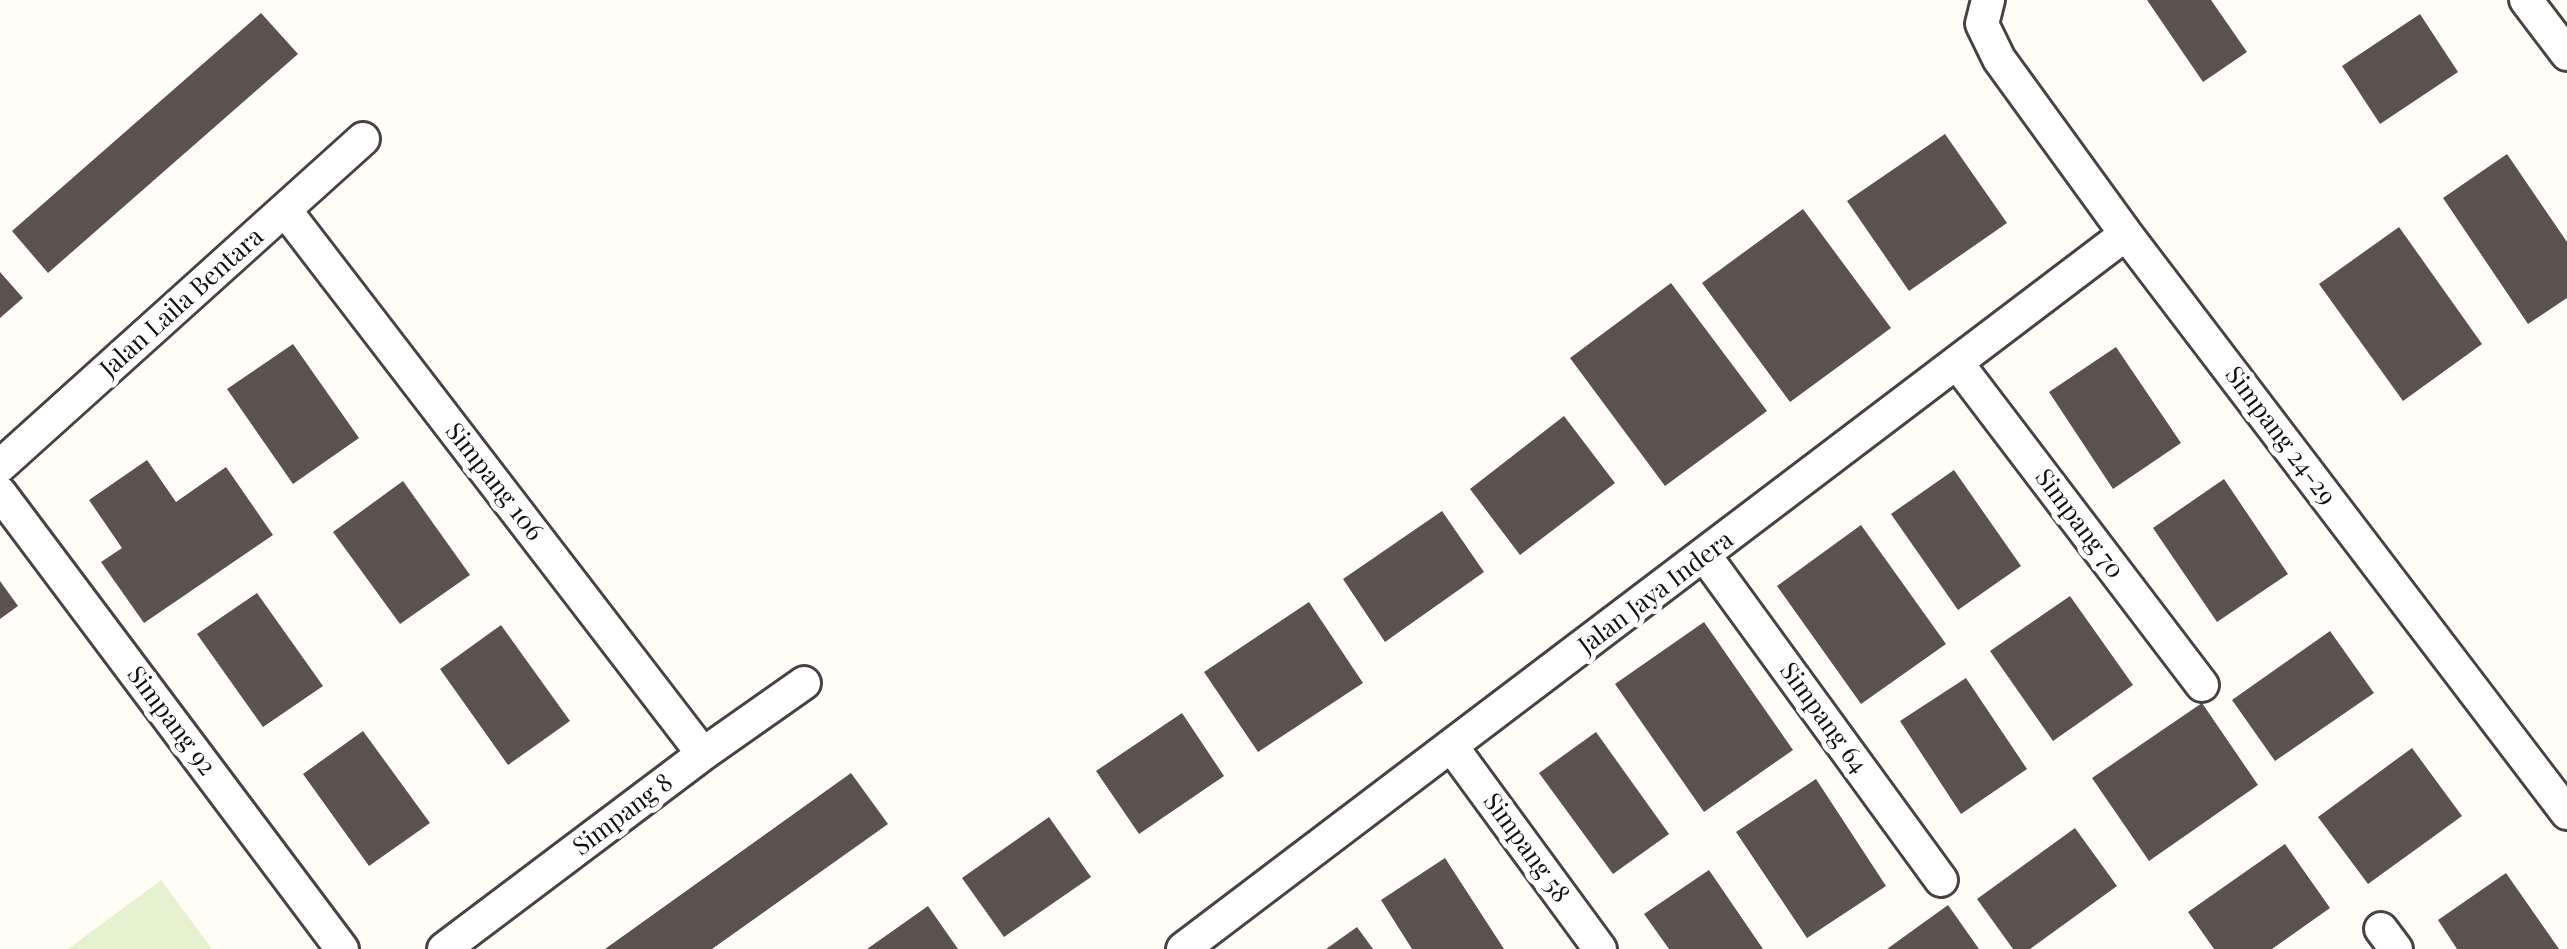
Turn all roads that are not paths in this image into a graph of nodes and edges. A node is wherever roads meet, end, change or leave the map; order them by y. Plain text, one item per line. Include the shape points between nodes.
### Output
1 (1988, 0) edge
2 (2526, 0) edge
3 (2567, 54) edge
4 (363, 139) dead end
5 (285, 210) junction
6 (2126, 234) junction
7 (1957, 364) junction
8 (0, 466) edge
9 (0, 493) edge
10 (1705, 556) junction
11 (804, 683) dead end
12 (2202, 685) dead end
13 (1452, 747) junction
14 (704, 754) junction
15 (2566, 810) edge
16 (1941, 880) dead end
17 (1195, 945) edge
18 (342, 949) edge
19 (444, 949) edge
20 (1600, 949) edge

1 - 6 street, Simpang 24-29 via 1982,24 2000,60
2 - 3 street
4 - 5 street, Jalan Laila Bentara
5 - 8 street, Jalan Laila Bentara
5 - 14 street, Simpang 106
6 - 7 street, Jalan Jaya Indera
6 - 15 street, Simpang 24-29
7 - 10 street, Jalan Jaya Indera
7 - 12 street, Simpang 70
9 - 18 street, Simpang 92
10 - 13 street, Jalan Jaya Indera
10 - 16 street, Simpang 64
11 - 14 street, Simpang 8
13 - 17 street, Jalan Jaya Indera
13 - 20 street, Simpang 58
14 - 19 street, Simpang 8

